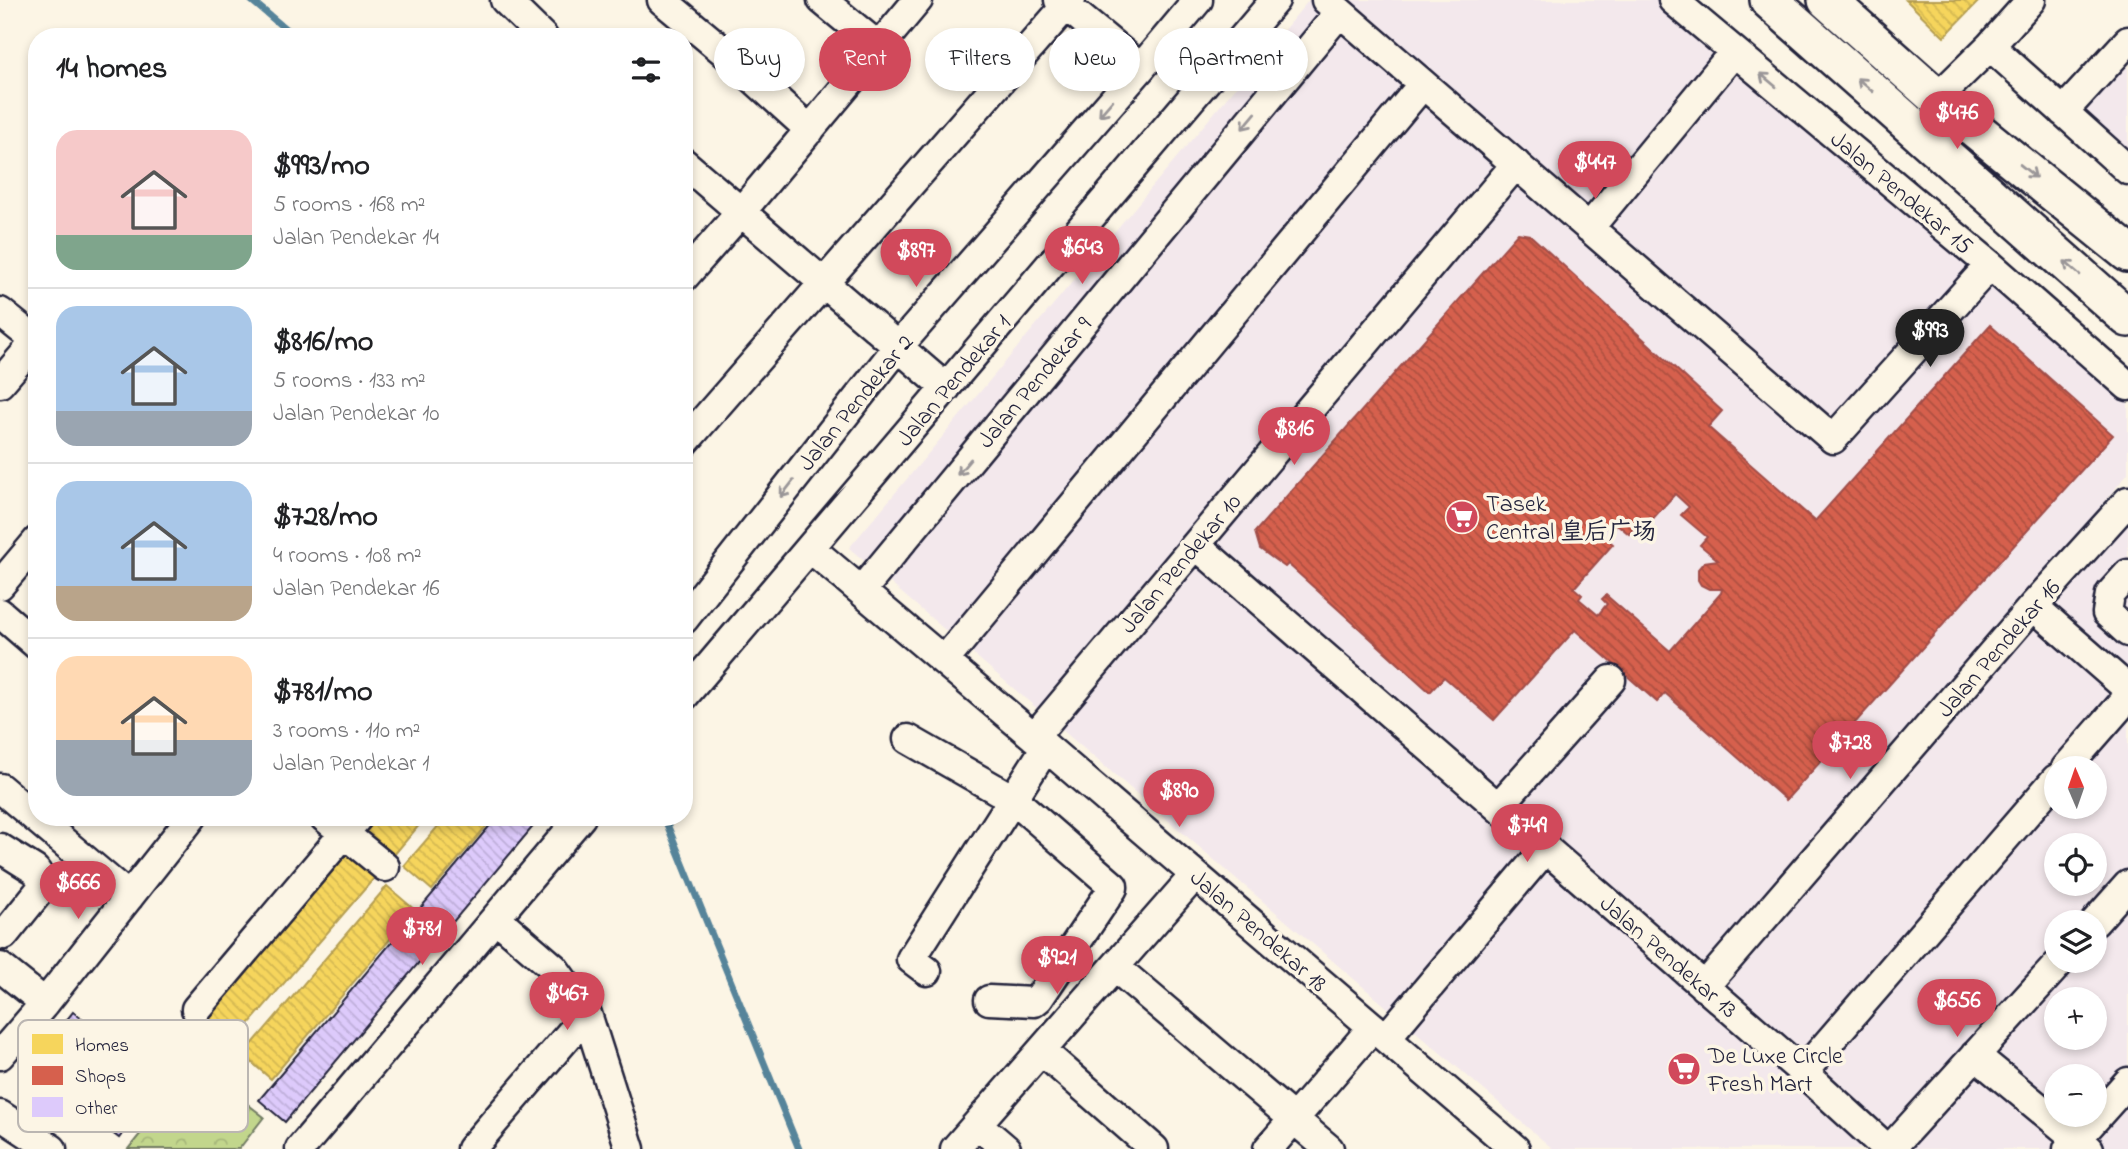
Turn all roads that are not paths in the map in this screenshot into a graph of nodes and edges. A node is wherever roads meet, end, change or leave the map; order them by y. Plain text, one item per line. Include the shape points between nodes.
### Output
1 (505, 0) edge
2 (663, 0) edge
3 (822, 0) edge
4 (919, 0) edge
5 (1198, 0) edge
6 (1275, 0) edge
7 (1673, 0) edge
8 (1827, 0) edge
9 (2031, 0) edge
10 (1065, 2) edge
11 (1333, 6) edge
12 (1785, 7) edge
13 (534, 28) edge
14 (856, 28) edge
15 (895, 28) edge
16 (2128, 41) edge
17 (1990, 46) junction
18 (1734, 52) junction
19 (1141, 68) junction
20 (1423, 84) junction
21 (842, 91) edge
22 (1937, 98) junction
23 (2063, 111) junction
24 (810, 130) junction
25 (1516, 164) junction
26 (2128, 170) edge
27 (693, 171) edge
28 (740, 213) junction
29 (1589, 228) junction
30 (2128, 253) edge
31 (1990, 265) junction
32 (693, 266) edge
33 (824, 284) junction
34 (0, 312) edge
35 (2126, 313) edge
36 (28, 335) edge
37 (898, 347) junction
38 (28, 350) edge
39 (0, 383) edge
40 (2128, 386) edge
41 (946, 388) junction
42 (693, 433) edge
43 (2128, 501) edge
44 (1196, 545) junction
45 (810, 548) junction
46 (28, 552) edge
47 (2128, 574) edge
48 (0, 585) edge
49 (861, 591) junction
50 (2128, 594) edge
51 (2033, 606) junction
52 (693, 608) edge
53 (0, 613) edge
54 (2128, 618) edge
55 (2128, 632) edge
56 (28, 637) edge
57 (944, 661) junction
58 (693, 676) edge
59 (1611, 680) dead end
60 (2128, 689) edge
61 (2128, 697) edge
62 (908, 739) dead end
63 (1040, 742) junction
64 (2076, 756) edge
65 (0, 788) edge
66 (2044, 793) edge
67 (1013, 799) junction
68 (1498, 807) junction
69 (28, 812) edge
70 (45, 826) edge
71 (185, 826) edge
72 (340, 826) edge
73 (345, 826) edge
74 (573, 826) edge
75 (0, 848) edge
76 (1546, 848) junction
77 (385, 867) dead end
78 (1195, 875) junction
79 (2128, 885) edge
80 (129, 897) junction
81 (2106, 910) edge
82 (496, 918) junction
83 (4, 935) dead end
84 (0, 967) edge
85 (1115, 967) junction
86 (927, 971) dead end
87 (2049, 973) edge
88 (1704, 987) junction
89 (989, 1000) dead end
90 (46, 1003) junction
91 (197, 1009) dead end
92 (587, 1014) junction
93 (31, 1020) edge
94 (1380, 1033) junction
95 (18, 1035) edge
96 (1042, 1051) junction
97 (0, 1055) edge
98 (1975, 1055) junction
99 (1802, 1072) junction
100 (2128, 1082) edge
101 (0, 1115) edge
102 (1294, 1119) junction
103 (978, 1125) junction
104 (18, 1127) edge
105 (26, 1132) edge
106 (2078, 1146) edge
107 (52, 1149) edge
108 (300, 1149) edge
109 (471, 1149) edge
110 (630, 1149) edge
111 (955, 1149) edge
112 (1006, 1149) edge
113 (1154, 1149) edge
114 (1268, 1149) edge
115 (1328, 1149) edge
116 (1515, 1149) edge
117 (1889, 1149) edge

1 - 13 street
2 - 24 street
3 - 14 street
4 - 15 street
5 - 19 street, Jalan Pendekar 2
6 - 41 street, Jalan Pendekar 1
7 - 18 street, Jalan Pendekar 15
8 - 22 main road
9 - 17 street
10 - 19 street
10 - 33 street
11 - 20 street
11 -> 49 street, Jalan Pendekar 9
35 -> 12 main road
16 - 23 street
17 - 22 street
17 - 23 street
18 - 29 street
31 -> 18 street, Jalan Pendekar 15
19 -> 37 street, Jalan Pendekar 2
20 - 25 street
20 - 57 street
21 - 24 street
22 -> 30 main road
23 - 26 street
24 - 28 street
25 - 29 street
25 - 44 street, Jalan Pendekar 10
27 - 28 street
28 - 32 street
28 - 33 street
29 - 31 street via 1833,439
31 - 40 street, Jalan Pendekar 15
33 - 37 street
33 - 42 street
34 - 36 street
37 - 41 street
37 -> 52 street, Jalan Pendekar 2
38 - 39 street
41 - 45 street, Jalan Pendekar 1
43 - 51 street, Jalan Pendekar 16
44 - 63 street, Jalan Pendekar 10
44 - 68 street, Jalan Pendekar 13
45 - 49 street, Jalan Pendekar 18
45 - 58 street, Jalan Pendekar 1
46 - 48 street
47 - 55 street via 2110,594 2107,612
49 - 57 street, Jalan Pendekar 18
50 - 54 street via 2122,613
51 - 60 street
51 - 88 street, Jalan Pendekar 16
53 - 56 street
57 - 63 street, Jalan Pendekar 18
59 - 68 street
61 - 64 street
62 - 67 street
63 - 67 street, Jalan Pendekar 10
63 - 78 street, Jalan Pendekar 18
65 - 69 street
66 - 99 street
67 - 86 street, Jalan Pendekar 10 via 911,959
67 - 89 street via 1114,888 1039,998 1034,1002
68 - 76 street, Jalan Pendekar 13
70 - 80 street
71 - 80 street
72 - 91 street
73 - 77 street
74 - 82 street
75 - 83 street via 35,870 45,884
76 - 88 street, Jalan Pendekar 13
76 - 94 street
78 - 85 street
78 - 94 street, Jalan Pendekar 18
79 - 81 street
80 - 90 street
82 - 92 street via 554,968
82 - 108 street
84 - 90 street
85 - 96 street
85 - 102 street
87 - 98 street
88 - 99 street, Jalan Pendekar 13
90 - 93 street
92 - 109 street
92 - 110 street
94 - 102 street
94 - 116 street, Jalan Pendekar 18
95 - 97 street
96 - 103 street
96 - 113 street
98 - 106 street
98 - 117 street
99 - 117 street, Jalan Pendekar 13
100 - 106 street
101 - 104 street
102 - 114 street
102 - 115 street
103 - 111 street
103 - 112 street
105 - 107 street

